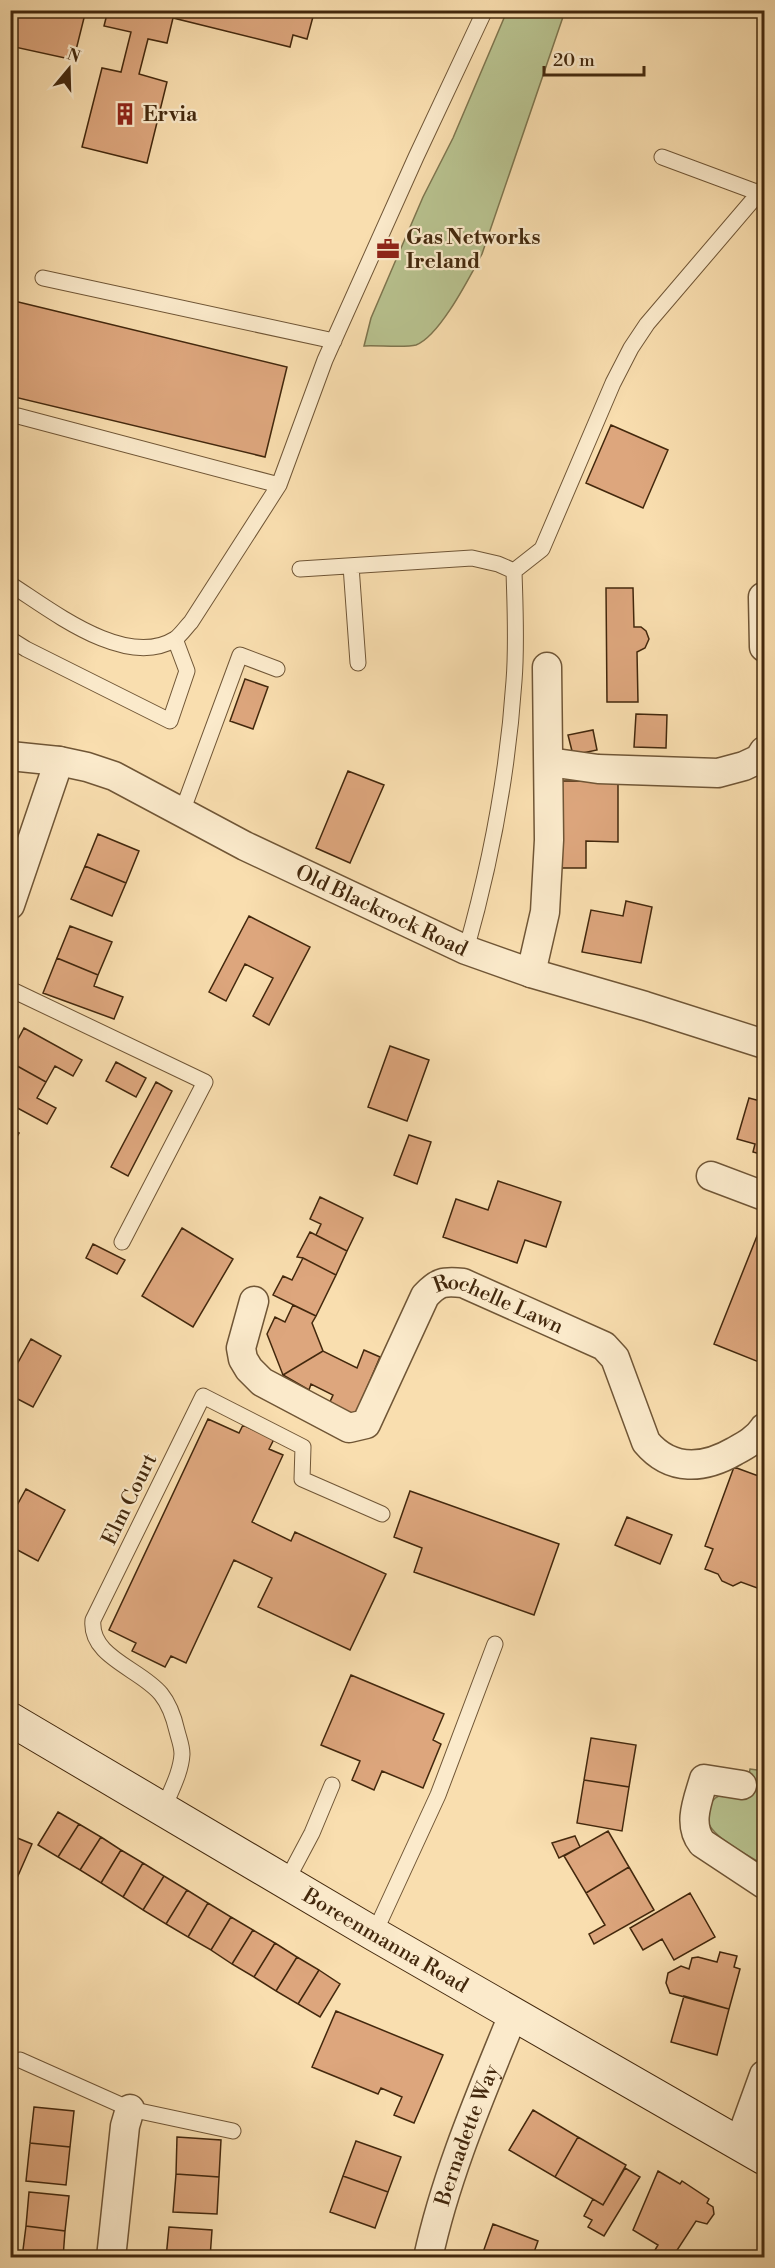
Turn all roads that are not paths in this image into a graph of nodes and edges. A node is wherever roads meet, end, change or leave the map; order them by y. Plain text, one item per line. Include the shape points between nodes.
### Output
1 (485, 10) edge
2 (662, 157) dead end
3 (762, 190) edge
4 (43, 278) dead end
5 (334, 341) junction
6 (10, 417) edge
7 (279, 485) junction
8 (351, 566) junction
9 (300, 569) dead end
10 (514, 571) junction
11 (10, 584) edge
12 (763, 597) dead end
13 (10, 639) edge
14 (176, 639) junction
15 (765, 647) edge
16 (358, 663) dead end
17 (546, 667) dead end
18 (277, 669) dead end
19 (765, 751) edge
20 (10, 756) edge
21 (59, 761) junction
22 (549, 762) junction
23 (182, 812) junction
24 (10, 905) edge
25 (466, 950) junction
26 (531, 973) junction
27 (10, 989) edge
28 (765, 1044) edge
29 (711, 1176) dead end
30 (765, 1196) edge
31 (122, 1242) dead end
32 (254, 1301) dead end
33 (765, 1428) edge
34 (382, 1514) dead end
35 (495, 1644) dead end
36 (10, 1719) edge
37 (332, 1785) dead end
38 (742, 1785) dead end
39 (163, 1810) junction
40 (286, 1882) junction
41 (765, 1884) edge
42 (374, 1934) junction
43 (513, 2015) junction
44 (20, 2060) dead end
45 (765, 2075) edge
46 (129, 2109) junction
47 (233, 2131) dead end
48 (752, 2151) edge
49 (111, 2258) edge
50 (428, 2258) edge

1 - 5 lane
2 - 3 lane
3 - 10 lane via 647,324 631,348 542,549
4 - 5 lane
5 - 7 lane
6 - 7 lane
7 - 14 lane via 191,622
8 - 9 lane
8 - 10 lane via 472,558
8 - 16 lane
10 - 25 lane via 510,731 480,899
11 - 14 lane via 115,644 153,647
12 - 15 street
13 - 14 lane via 170,721 187,671
17 - 22 street
18 - 23 lane via 240,655
19 - 22 street via 759,759 718,773 598,769
20 - 21 street, Old Blackrock Road
21 - 23 street, Old Blackrock Road via 114,776
21 - 24 street
22 - 26 street via 545,912
23 - 25 street, Old Blackrock Road via 245,846
25 - 26 street, Old Blackrock Road
26 - 28 street, Old Blackrock Road
27 - 31 lane via 205,1082
29 - 30 street
32 - 33 street, Rochelle Lawn via 241,1348 249,1369 262,1382 349,1428 366,1424 425,1296 436,1284 449,1282 462,1283 604,1346 615,1358 646,1442 665,1457 687,1465 706,1464 749,1443
34 - 39 lane, Elm Court via 302,1479 303,1447 203,1396 92,1630 103,1650 146,1679 172,1711 182,1750 178,1773
35 - 42 lane via 438,1795
36 - 39 main road, Boreenmanna Road
37 - 40 lane
38 - 41 street via 704,1779 694,1827 702,1843
39 - 40 main road, Boreenmanna Road
40 - 42 main road, Boreenmanna Road
42 - 43 main road, Boreenmanna Road
43 - 48 main road, Boreenmanna Road
43 - 50 street, Bernadette Way via 456,2166
44 - 46 lane
45 - 48 street
46 - 47 lane
46 - 49 street

